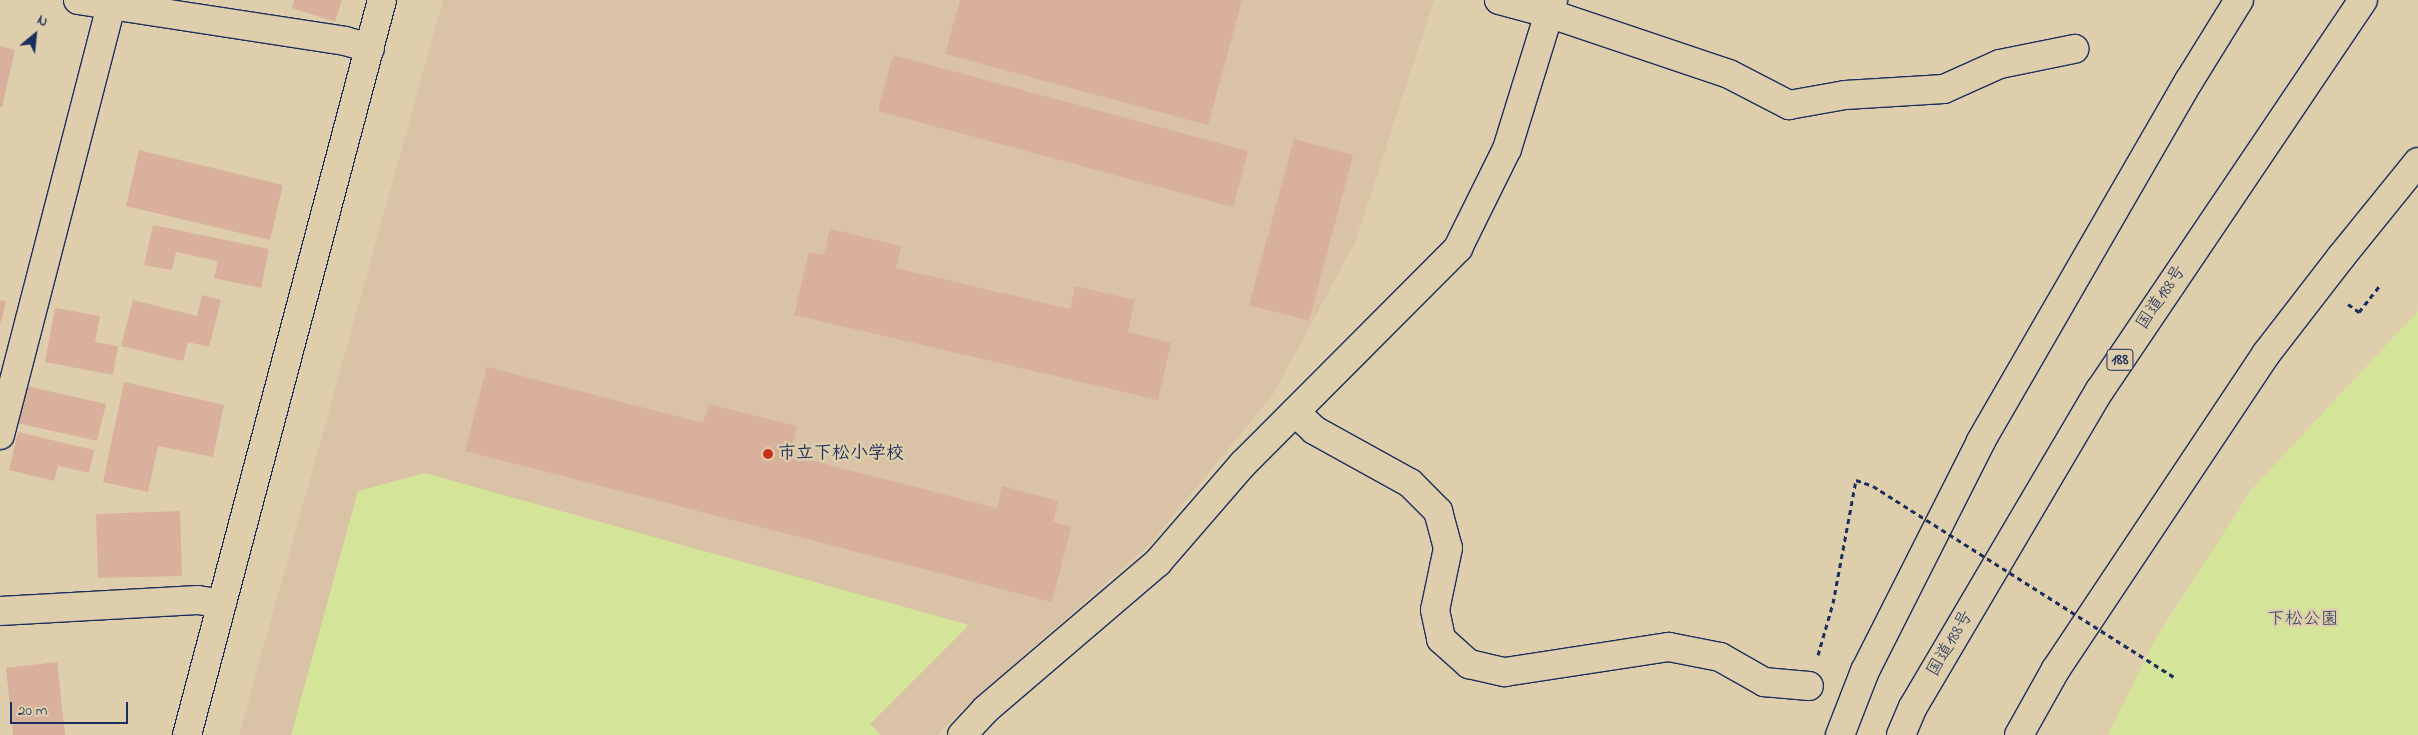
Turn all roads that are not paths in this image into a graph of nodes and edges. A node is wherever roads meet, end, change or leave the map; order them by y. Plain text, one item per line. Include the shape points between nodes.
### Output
1 (78, 0) edge
2 (382, 0) edge
3 (1499, 0) edge
4 (2239, 0) edge
5 (2362, 0) edge
6 (111, 5) junction
7 (1550, 7) edge
8 (370, 48) junction
9 (2074, 49) dead end
10 (2418, 162) edge
11 (1295, 412) junction
12 (0, 435) edge
13 (222, 604) junction
14 (0, 611) edge
15 (1808, 686) road end
16 (187, 735) edge
17 (962, 735) edge
18 (1840, 735) edge
19 (1901, 735) edge
20 (2019, 735) edge

1 - 6 main road
2 - 8 main road
3 - 7 main road
4 - 18 main road via 1981,441 1865,670
5 - 19 main road, 国道188号 / 188 via 2100,390 1913,707
6 - 8 main road via 345,40
6 - 12 main road
7 - 9 main road via 1729,74 1788,105 1845,95 1944,89 2000,64
7 - 11 main road via 1507,149 1458,248
8 - 13 main road
10 - 20 main road via 2266,354 2056,669
11 - 15 main road via 1314,430 1410,483 1438,511 1448,548 1436,610 1441,640 1469,664 1505,672 1669,648 1720,657 1764,682
11 - 17 main road via 1244,464 1158,562 985,710
13 - 14 main road via 198,600
13 - 16 main road

